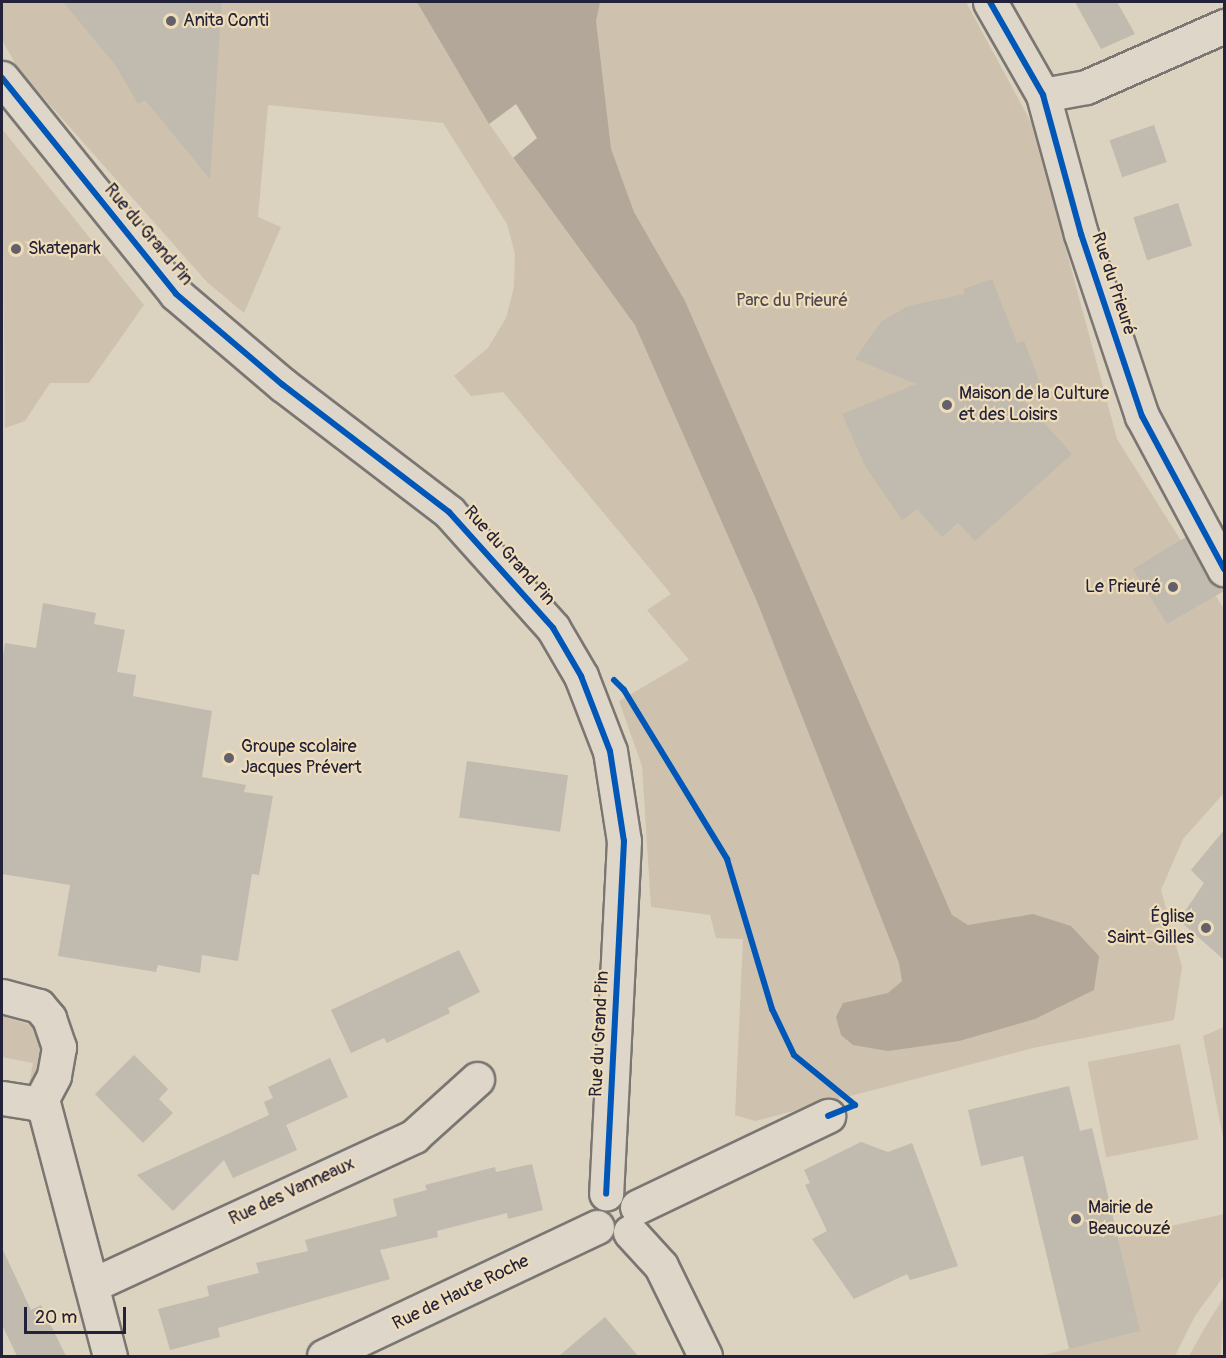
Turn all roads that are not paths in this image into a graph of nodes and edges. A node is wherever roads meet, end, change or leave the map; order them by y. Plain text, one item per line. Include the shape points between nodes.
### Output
1 (990, 2) edge
2 (1224, 26) edge
3 (2, 78) edge
4 (1043, 96) junction
5 (1224, 569) edge
6 (2, 996) edge
7 (477, 1079) dead end
8 (2, 1098) edge
9 (42, 1099) junction
10 (828, 1116) dead end
11 (606, 1194) junction
12 (634, 1219) junction
13 (597, 1227) junction
14 (92, 1285) junction
15 (111, 1356) edge
16 (324, 1356) edge
17 (705, 1356) edge

1 - 4 street, Rue du Prieuré
2 - 4 street via 1086,87
3 - 11 street, Rue du Grand Pin via 176,294 283,386 448,512 553,628 581,675 610,751 624,841
4 - 5 street, Rue du Prieuré via 1105,313 1142,416 1172,479
6 - 9 street via 39,1006 56,1032 57,1063
7 - 14 street, Rue des Vanneaux via 414,1136
8 - 9 street via 34,1103
9 - 14 street
10 - 12 street
11 - 12 street via 626,1194
11 - 13 street via 594,1209
12 - 13 street via 610,1236
12 - 17 street via 662,1266
13 - 16 street, Rue de Haute Roche
14 - 15 street

